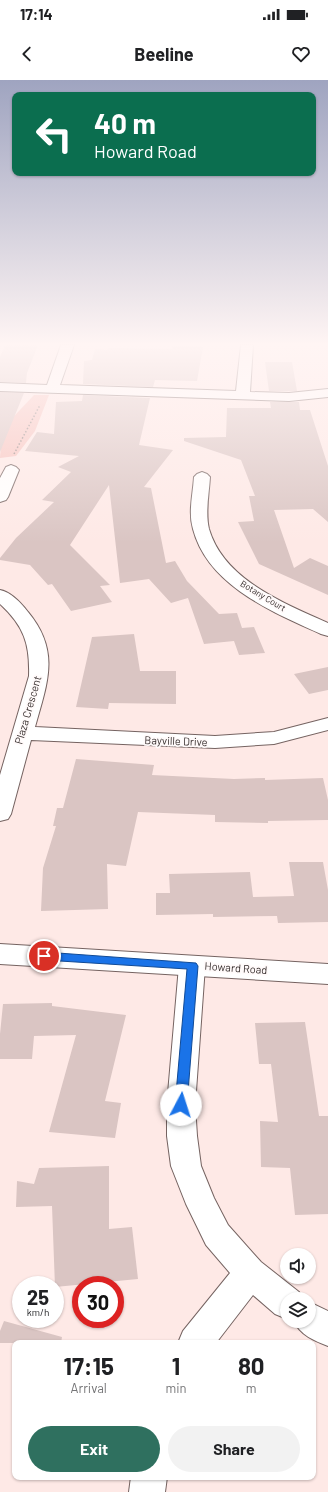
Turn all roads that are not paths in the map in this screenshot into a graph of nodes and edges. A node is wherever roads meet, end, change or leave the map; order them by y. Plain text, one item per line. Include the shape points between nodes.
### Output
1 (11, 470) dead end
2 (202, 477) dead end
3 (0, 497) edge
4 (0, 595) edge
5 (328, 630) edge
6 (328, 724) edge
7 (22, 733) junction
8 (0, 814) edge
9 (0, 954) edge
10 (192, 966) junction
11 (328, 974) edge
12 (250, 1273) junction
13 (280, 1297) edge
14 (316, 1322) edge
15 (328, 1330) edge
16 (197, 1340) edge
17 (149, 1480) edge
18 (147, 1492) edge

1 - 3 street
2 - 5 street, Botany Court via 201,531 214,556 235,579 251,590
4 - 7 street, Plaza Crescent via 26,620 39,647 39,676
6 - 7 street, Bayville Drive via 274,738 215,742
7 - 8 street, Plaza Crescent
9 - 10 street, Howard Road
10 - 11 street, Howard Road
10 - 12 street via 181,1105 186,1166 217,1235
12 - 13 street
12 - 16 street
14 - 15 street
17 - 18 street

